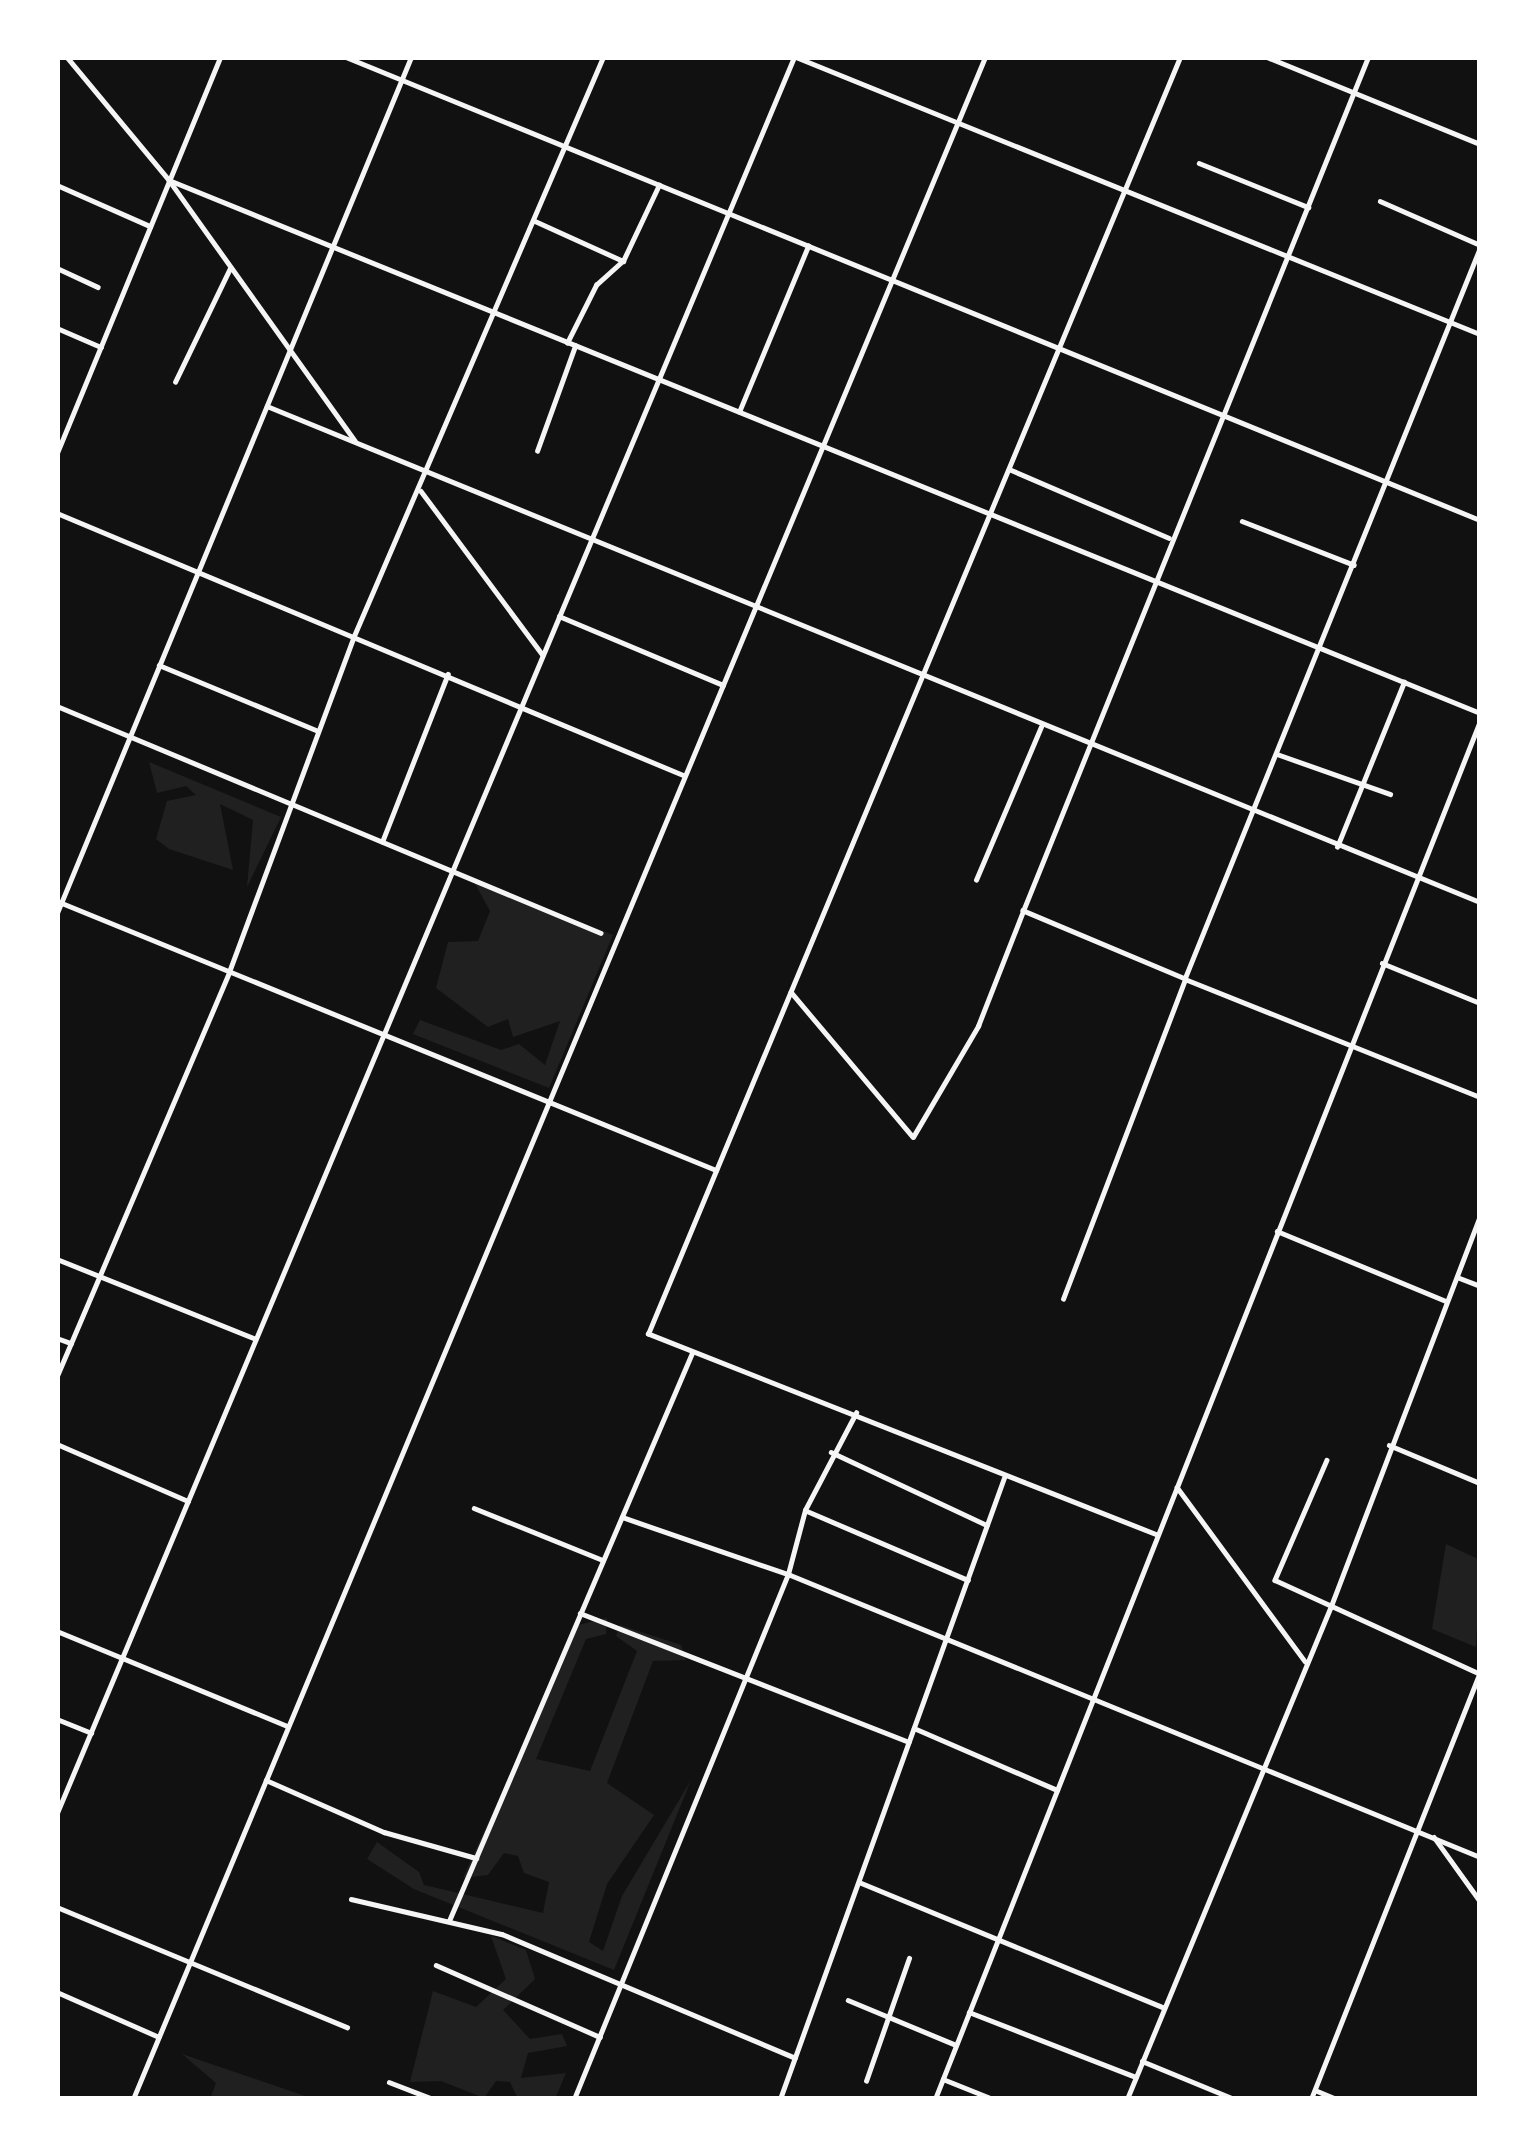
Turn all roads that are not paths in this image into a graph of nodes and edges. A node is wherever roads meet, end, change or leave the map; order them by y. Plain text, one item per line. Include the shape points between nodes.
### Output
1 (67, 57) edge
2 (220, 57) edge
3 (346, 57) edge
4 (411, 57) edge
5 (603, 57) edge
6 (795, 57) edge
7 (985, 57) edge
8 (1180, 57) edge
9 (1267, 57) edge
10 (1368, 57) edge
11 (402, 80) junction
12 (1354, 93) junction
13 (957, 122) junction
14 (1480, 144) edge
15 (566, 147) junction
16 (1199, 163) dead end
17 (169, 180) junction
18 (57, 185) edge
19 (659, 185) junction
20 (1125, 190) junction
21 (1380, 200) dead end
22 (1308, 207) junction
23 (729, 213) junction
24 (535, 221) junction
25 (150, 226) junction
26 (808, 246) junction
27 (332, 247) junction
28 (1480, 247) edge
29 (1286, 255) junction
30 (623, 261) junction
31 (57, 268) edge
32 (230, 268) junction
33 (892, 280) junction
34 (98, 286) dead end
35 (496, 314) junction
36 (1454, 323) junction
37 (57, 328) edge
38 (1480, 334) edge
39 (567, 343) junction
40 (101, 346) junction
41 (575, 346) junction
42 (1059, 349) junction
43 (289, 352) junction
44 (658, 380) junction
45 (176, 382) dead end
46 (267, 406) junction
47 (739, 413) junction
48 (1220, 414) junction
49 (357, 444) junction
50 (822, 447) junction
51 (537, 451) dead end
52 (57, 453) edge
53 (1009, 468) junction
54 (429, 473) junction
55 (1386, 482) junction
56 (421, 491) junction
57 (57, 513) edge
58 (989, 516) junction
59 (1480, 520) edge
60 (1241, 521) dead end
61 (1169, 538) junction
62 (591, 541) junction
63 (1354, 565) junction
64 (198, 572) junction
65 (1152, 581) junction
66 (754, 608) junction
67 (560, 616) junction
68 (354, 636) junction
69 (1321, 649) junction
70 (543, 655) junction
71 (160, 665) junction
72 (448, 674) junction
73 (922, 677) junction
74 (1403, 682) junction
75 (723, 685) junction
76 (522, 705) junction
77 (57, 706) edge
78 (1480, 717) edge
79 (1042, 727) junction
80 (318, 731) junction
81 (130, 736) junction
82 (1088, 746) junction
83 (1277, 754) junction
84 (685, 776) junction
85 (1361, 786) junction
86 (1390, 794) dead end
87 (291, 804) junction
88 (1252, 814) junction
89 (382, 842) junction
90 (1337, 847) junction
91 (452, 871) junction
92 (1416, 876) junction
93 (976, 880) dead end
94 (59, 902) edge
95 (1480, 902) edge
96 (1023, 911) junction
97 (57, 913) edge
98 (601, 933) dead end
99 (1382, 963) junction
100 (229, 972) junction
101 (1185, 979) junction
102 (791, 992) junction
103 (1480, 1003) edge
104 (383, 1036) junction
105 (1350, 1045) junction
106 (1480, 1096) edge
107 (547, 1106) junction
108 (716, 1170) junction
109 (1480, 1215) edge
110 (1276, 1232) junction
111 (57, 1258) edge
112 (99, 1276) junction
113 (1456, 1277) junction
114 (1480, 1286) edge
115 (1063, 1299) dead end
116 (1446, 1301) junction
117 (57, 1338) edge
118 (256, 1340) junction
119 (71, 1343) junction
120 (692, 1351) junction
121 (57, 1376) edge
122 (856, 1413) junction
123 (57, 1444) edge
124 (1390, 1445) junction
125 (831, 1452) junction
126 (1328, 1460) dead end
127 (1004, 1478) junction
128 (1480, 1483) edge
129 (1177, 1486) junction
130 (188, 1501) junction
131 (474, 1508) dead end
132 (806, 1510) junction
133 (622, 1517) junction
134 (987, 1525) junction
135 (1157, 1535) junction
136 (603, 1560) junction
137 (788, 1574) junction
138 (968, 1580) junction
139 (1331, 1606) junction
140 (580, 1613) junction
141 (57, 1631) edge
142 (944, 1643) junction
143 (122, 1658) junction
144 (1305, 1661) junction
145 (1480, 1674) edge
146 (742, 1677) junction
147 (1091, 1702) junction
148 (57, 1719) edge
149 (288, 1726) junction
150 (914, 1728) junction
151 (91, 1732) junction
152 (909, 1742) junction
153 (1259, 1768) junction
154 (266, 1780) junction
155 (1057, 1790) junction
156 (57, 1813) edge
157 (1418, 1833) junction
158 (1432, 1836) junction
159 (1480, 1856) edge
160 (476, 1858) junction
161 (858, 1882) junction
162 (351, 1899) dead end
163 (1480, 1901) edge
164 (57, 1907) edge
165 (449, 1922) junction
166 (996, 1944) junction
167 (909, 1958) dead end
168 (189, 1963) junction
169 (436, 1965) dead end
170 (623, 1980) junction
171 (57, 1992) edge
172 (848, 2000) dead end
173 (1164, 2008) junction
174 (969, 2012) junction
175 (890, 2017) junction
176 (347, 2027) dead end
177 (159, 2036) junction
178 (599, 2037) junction
179 (956, 2045) junction
180 (795, 2058) junction
181 (1142, 2061) junction
182 (1136, 2077) junction
183 (943, 2078) junction
184 (866, 2081) dead end
185 (389, 2082) dead end
186 (1315, 2090) junction
187 (133, 2099) edge
188 (432, 2099) edge
189 (574, 2099) edge
190 (781, 2099) edge
191 (935, 2099) edge
192 (993, 2099) edge
193 (1127, 2099) edge
194 (1234, 2099) edge
195 (1312, 2099) edge
196 (1336, 2099) edge

1 - 17 street
2 - 17 street
3 - 11 street
4 - 11 street
5 - 15 street
6 - 13 street
6 - 23 street
7 - 13 street
8 - 20 street
9 - 12 street
10 - 12 street
11 - 15 street
11 - 27 street
12 - 14 street
12 - 22 street
13 - 20 street
13 - 33 street
15 - 19 street
15 - 24 street
16 - 22 street
17 - 25 street
17 - 27 street
17 - 32 street
18 - 25 street
19 - 23 street
19 - 30 street
20 - 29 street
20 - 42 street
21 - 28 street
22 - 29 street
23 - 26 street
23 - 44 street
24 - 30 street
24 - 35 street
25 - 40 street
26 - 33 street
26 - 47 street
27 - 35 street
27 - 43 street
28 - 36 street
29 - 36 street
29 - 48 street
30 - 39 street via 596,285
31 - 34 street
32 - 43 street
32 - 45 street
33 - 42 street
33 - 50 street
35 - 39 street
35 - 54 street
36 - 38 street
36 - 55 street
37 - 40 street
39 - 41 street
40 - 52 street
41 - 44 street
41 - 51 street
42 - 48 street
42 - 53 street
43 - 46 street
43 - 49 street
44 - 47 street
44 - 62 street
46 - 49 street
46 - 64 street
47 - 50 street
48 - 55 street
48 - 61 street
49 - 54 street
50 - 58 street
50 - 66 street
53 - 58 street
53 - 61 street
54 - 56 street
54 - 62 street
55 - 59 street
55 - 63 street
56 - 68 street
56 - 70 street
57 - 64 street
58 - 65 street
58 - 73 street
60 - 63 street
61 - 65 street
62 - 66 street
62 - 67 street
63 - 69 street
64 - 68 street
64 - 71 street
65 - 69 street
65 - 82 street
66 - 73 street
66 - 75 street
67 - 70 street
67 - 75 street
68 - 72 street
68 - 80 street
69 - 74 street
69 - 83 street
70 - 76 street
71 - 80 street
71 - 81 street
72 - 76 street
72 - 89 street
73 - 79 street
73 - 102 street
74 - 78 street
74 - 85 street
75 - 84 street
76 - 84 street
76 - 91 street
77 - 81 street
78 - 92 street
79 - 82 street
79 - 93 street
80 - 87 street
81 - 87 street
81 - 94 street
82 - 88 street
82 - 96 street
83 - 85 street
83 - 88 street
84 - 107 street
85 - 86 street
85 - 90 street
87 - 89 street
87 - 100 street
88 - 90 street
88 - 101 street
89 - 91 street
90 - 92 street
91 - 98 street
91 - 104 street
92 - 95 street
92 - 99 street
94 - 97 street
94 - 100 street
96 - 101 street
96 - 102 street via 978,1026 913,1137
99 - 103 street
99 - 105 street
100 - 104 street
100 - 112 street
101 - 105 street
101 - 115 street
102 - 108 street
104 - 107 street
104 - 118 street
105 - 106 street
105 - 110 street
107 - 108 street
107 - 149 street
108 - 120 street via 648,1334
109 - 113 street
110 - 116 street
110 - 129 street
111 - 112 street
112 - 118 street
112 - 119 street
113 - 114 street
113 - 116 street
116 - 124 street
117 - 119 street
118 - 130 street
119 - 121 street
120 - 122 street
120 - 133 street
122 - 125 street
122 - 127 street
123 - 130 street
124 - 128 street
124 - 139 street
125 - 132 street
125 - 134 street
126 - 139 street via 1276,1580
127 - 134 street
127 - 135 street
129 - 135 street
129 - 144 street
130 - 143 street
131 - 136 street
132 - 137 street
132 - 138 street
133 - 136 street
133 - 137 street
134 - 138 street
135 - 147 street
136 - 140 street
137 - 142 street
137 - 146 street
138 - 142 street
139 - 144 street
139 - 145 street
140 - 146 street
140 - 160 street
141 - 143 street
142 - 147 street
142 - 150 street
143 - 149 street
143 - 151 street
144 - 153 street
145 - 157 street
146 - 152 street
146 - 170 street
147 - 153 street
147 - 155 street
148 - 151 street
149 - 154 street
150 - 152 street
150 - 155 street
151 - 156 street
152 - 161 street
153 - 157 street
153 - 173 street
154 - 160 street via 384,1832
154 - 168 street
155 - 166 street
157 - 158 street
157 - 186 street
158 - 159 street
158 - 163 street
160 - 165 street
161 - 166 street
161 - 180 street
162 - 165 street
164 - 168 street
165 - 170 street
166 - 173 street
166 - 174 street
167 - 175 street
168 - 176 street
168 - 177 street
169 - 178 street
170 - 178 street
170 - 180 street
171 - 177 street
172 - 175 street
173 - 181 street
174 - 179 street
174 - 182 street
175 - 179 street
175 - 184 street
177 - 187 street
178 - 189 street
179 - 183 street
180 - 190 street
181 - 182 street
181 - 194 street
182 - 193 street
183 - 191 street
183 - 192 street
185 - 188 street
186 - 195 street
186 - 196 street

